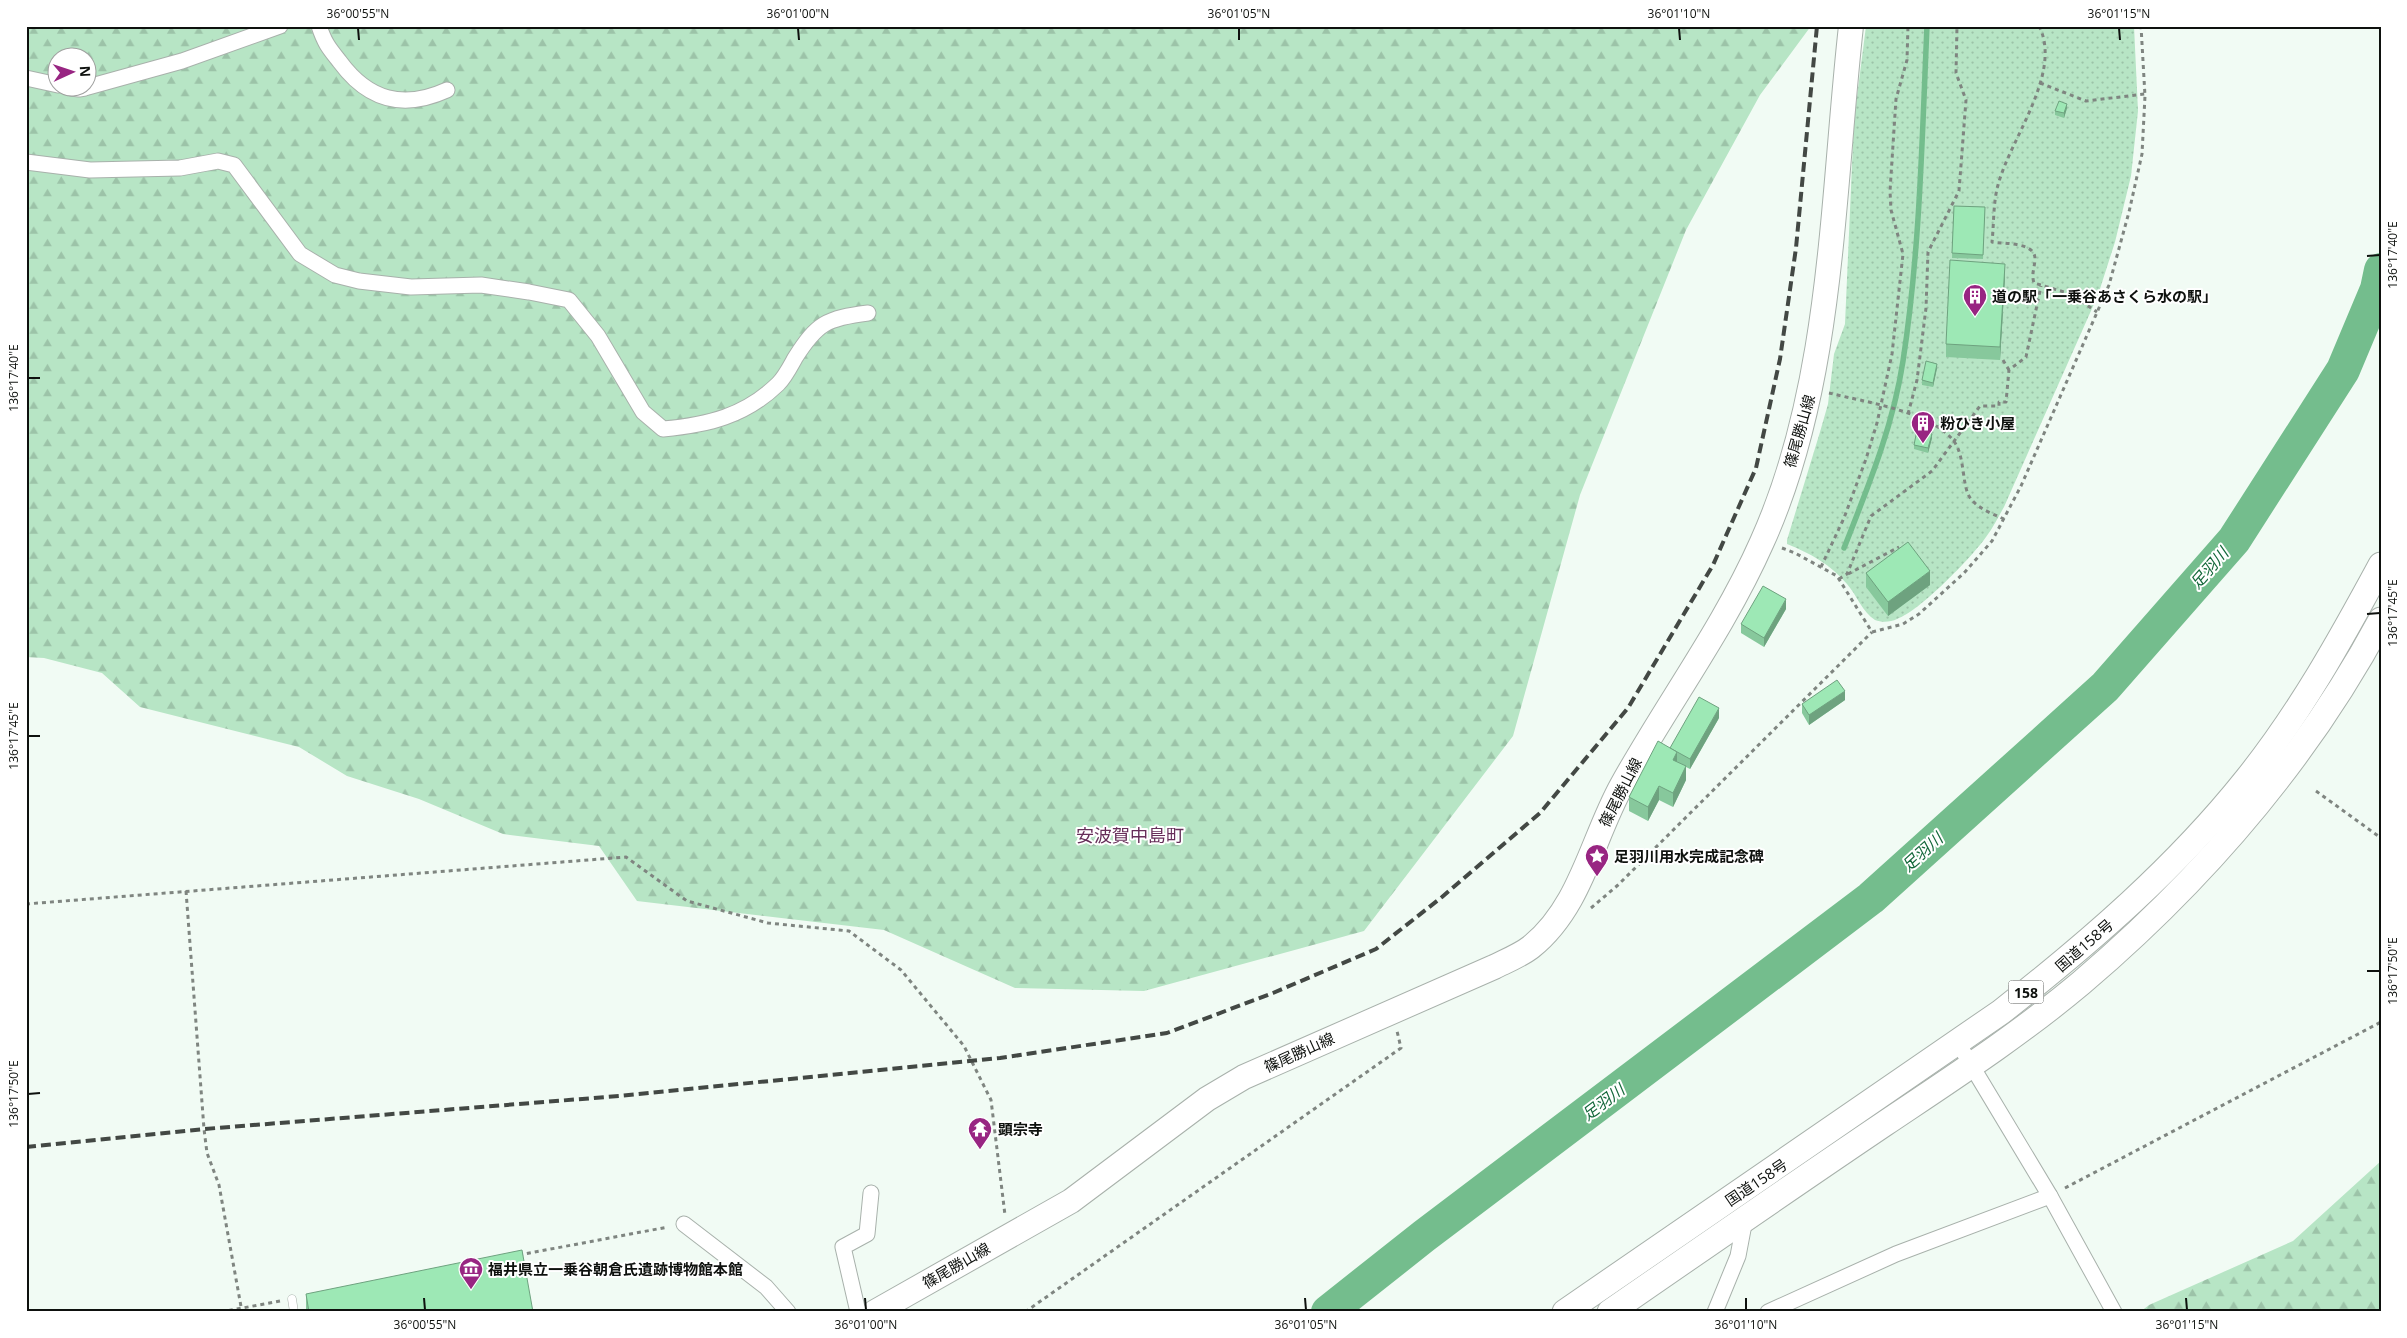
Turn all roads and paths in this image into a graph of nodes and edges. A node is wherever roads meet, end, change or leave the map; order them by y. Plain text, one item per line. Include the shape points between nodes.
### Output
1 (280, 26) edge
2 (319, 26) edge
3 (1851, 26) edge
4 (1908, 26) edge
5 (1957, 26) edge
6 (2039, 26) edge
7 (2141, 26) edge
8 (26, 78) edge
9 (48, 83) edge
10 (2040, 83) junction
11 (98, 84) edge
12 (447, 90) dead end
13 (2144, 94) junction
14 (26, 162) edge
15 (2041, 286) junction
16 (2097, 312) junction
17 (868, 313) dead end
18 (2003, 360) dead end
19 (2009, 370) junction
20 (1811, 389) junction
21 (1881, 405) junction
22 (1908, 414) junction
23 (1954, 441) junction
24 (2004, 520) junction
25 (1762, 541) junction
26 (1899, 547) edge
27 (2381, 565) edge
28 (1821, 567) junction
29 (1847, 574) junction
30 (1839, 579) junction
31 (2381, 620) edge
32 (1872, 632) junction
33 (2316, 791) dead end
34 (2381, 838) edge
35 (186, 891) junction
36 (26, 904) edge
37 (1588, 910) dead end
38 (1393, 1011) junction
39 (2381, 1022) edge
40 (1958, 1043) junction
41 (1972, 1065) junction
42 (871, 1193) dead end
43 (2050, 1196) junction
44 (1745, 1219) junction
45 (684, 1224) joint
46 (1008, 1236) junction
47 (518, 1256) edge
48 (292, 1299) joint
49 (242, 1310) edge
50 (221, 1312) edge
51 (294, 1312) edge
52 (788, 1312) edge
53 (858, 1312) edge
54 (875, 1312) edge
55 (1025, 1312) edge
56 (1565, 1312) edge
57 (1610, 1312) edge
58 (1715, 1312) edge
59 (1768, 1312) edge
60 (2114, 1312) edge

1 - 11 street via 182,61
2 - 12 street via 325,45 350,77 367,91 392,100 433,97
3 - 20 main road, 篠尾勝山線 via 1822,317
4 - 21 path via 1907,60 1896,99 1890,191 1891,210 1903,254 1892,354
5 - 22 path via 1956,73 1966,100 1959,191 1928,252 1926,308 1917,380
6 - 10 path via 2045,38 2046,56
7 - 13 path
8 - 9 street
10 - 13 path via 2086,101
10 - 15 path via 1997,186 1992,242 2027,246 2035,258 2032,277
13 - 16 path via 2142,154 2109,285
14 - 17 street via 90,170 180,168 218,161 234,165 300,254 336,275 411,287 481,285 569,300 598,336 643,412 663,429 697,426 731,417 780,382 810,334 838,316
15 - 16 path via 2071,294
15 - 19 path via 2026,357
16 - 24 path via 2022,486
18 - 19 path
19 - 23 path via 2006,402 1999,402 1999,406 1980,406
20 - 21 path
20 - 25 main road, 篠尾勝山線 via 1796,446
21 - 22 path
21 - 28 path via 1866,459
22 - 23 path via 1936,424
23 - 24 path via 1971,498
23 - 29 path via 1932,472 1871,516
24 - 32 path via 1992,541 1964,573 1919,614 1904,624
25 - 28 path
25 - 38 main road, 篠尾勝山線 via 1736,595 1654,727 1611,805 1573,895 1548,930 1530,948
26 - 29 path
27 - 40 highway, 国道158号 / 158 via 2342,639 2297,711 2248,779 2193,842 2136,899 2064,962
28 - 30 path
29 - 30 path
30 - 32 path
31 - 41 highway, 国道158号 / 158 via 2317,726 2268,793 2211,859 2151,920 2080,984
32 - 37 path via 1618,885
33 - 34 path
35 - 36 path
35 - 46 path via 626,857 687,901 768,923 849,931 901,970 964,1046 991,1100
35 - 49 path via 207,1153 219,1185
38 - 46 main road, 篠尾勝山線 via 1244,1077 1207,1098 1071,1201
38 - 55 path via 1401,1048
39 - 43 path
40 - 41 street
40 - 56 highway, 国道158号 / 158
41 - 43 street
41 - 44 highway, 国道158号 / 158
42 - 53 street via 867,1234 843,1247
43 - 59 street via 1896,1254
43 - 60 street
44 - 57 highway, 国道158号 / 158
44 - 58 street via 1738,1256
45 - 47 path
45 - 52 street via 766,1287
46 - 54 main road, 篠尾勝山線
48 - 49 path
48 - 51 lane
49 - 50 path

